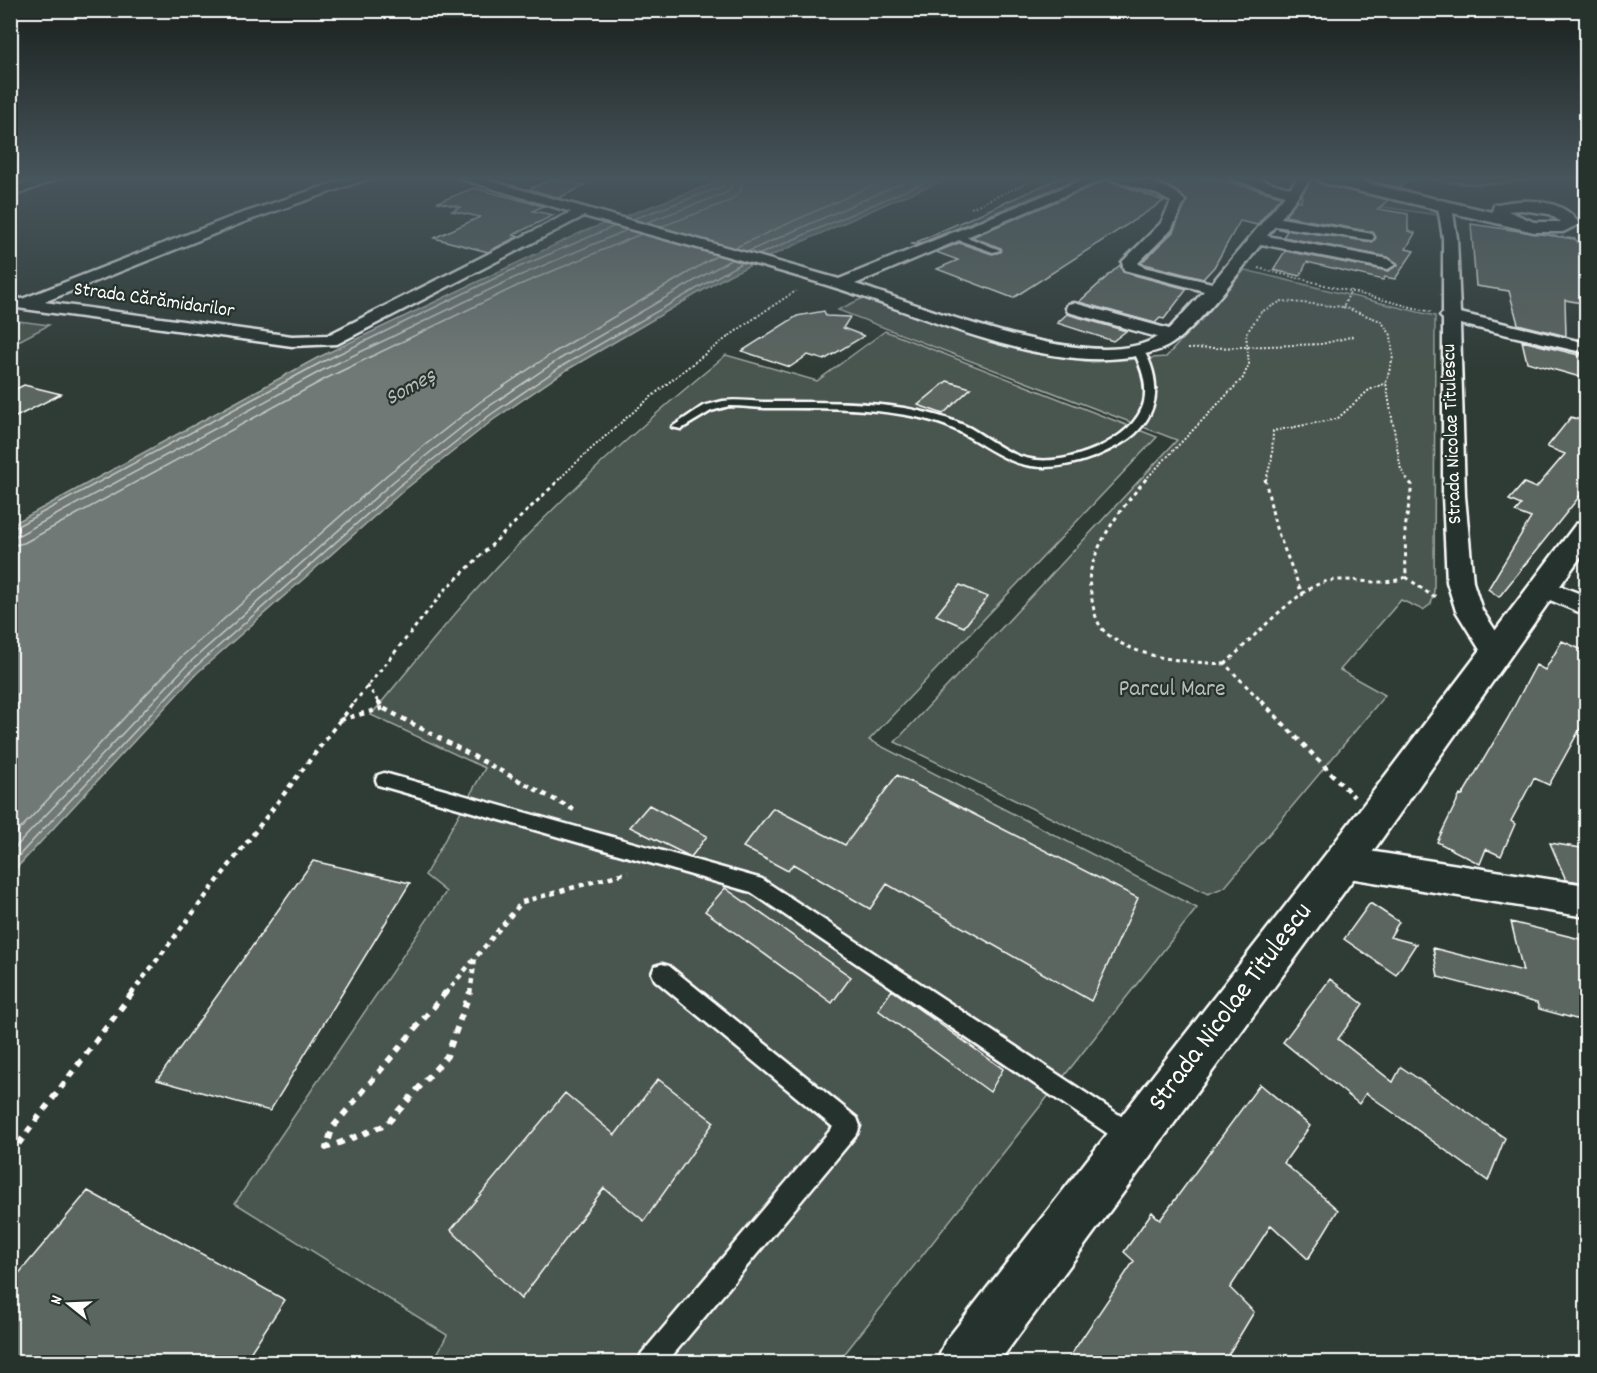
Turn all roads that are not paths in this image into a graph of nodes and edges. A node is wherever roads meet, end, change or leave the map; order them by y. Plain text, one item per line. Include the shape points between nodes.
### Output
1 (177, 242) edge
2 (529, 242) edge
3 (694, 242) edge
4 (941, 242) edge
5 (973, 242) edge
6 (1148, 242) edge
7 (1255, 242) edge
8 (1273, 242) edge
9 (1450, 242) edge
10 (996, 250) dead end
11 (1388, 264) dead end
12 (840, 284) junction
13 (1216, 288) junction
14 (17, 302) edge
15 (1074, 309) dead end
16 (1449, 316) junction
17 (1171, 335) junction
18 (1587, 348) edge
19 (1142, 349) junction
20 (677, 427) dead end
21 (1587, 530) edge
22 (1542, 587) junction
23 (1587, 606) edge
24 (1495, 651) junction
25 (384, 780) dead end
26 (1343, 862) junction
27 (1587, 901) edge
28 (662, 973) dead end
29 (1133, 1137) junction
30 (651, 1362) edge
31 (965, 1362) edge

1 - 14 street
2 - 14 street, Strada Cărămidarilor via 331,340 292,341
3 - 12 street
4 - 12 street
5 - 10 lane
6 - 13 street via 1130,267
7 - 13 street
8 - 11 street
9 - 16 street, Strada Nicolae Titulescu
12 - 19 street via 1029,346 1101,354
13 - 17 street
15 - 17 street
16 - 18 street
16 - 24 street, Strada Nicolae Titulescu via 1460,582 1469,611
17 - 19 street
19 - 20 lane via 1150,398 1134,432 1117,444 1053,464 1020,460 966,429 941,420 852,406 716,405
21 - 22 main road, Strada Nicolae Titulescu
22 - 23 street
22 - 24 main road, Strada Nicolae Titulescu
24 - 26 main road, Strada Nicolae Titulescu
25 - 29 lane via 756,885
26 - 27 street
26 - 29 main road, Strada Nicolae Titulescu
28 - 30 lane via 849,1126
29 - 31 main road, Strada Nicolae Titulescu

